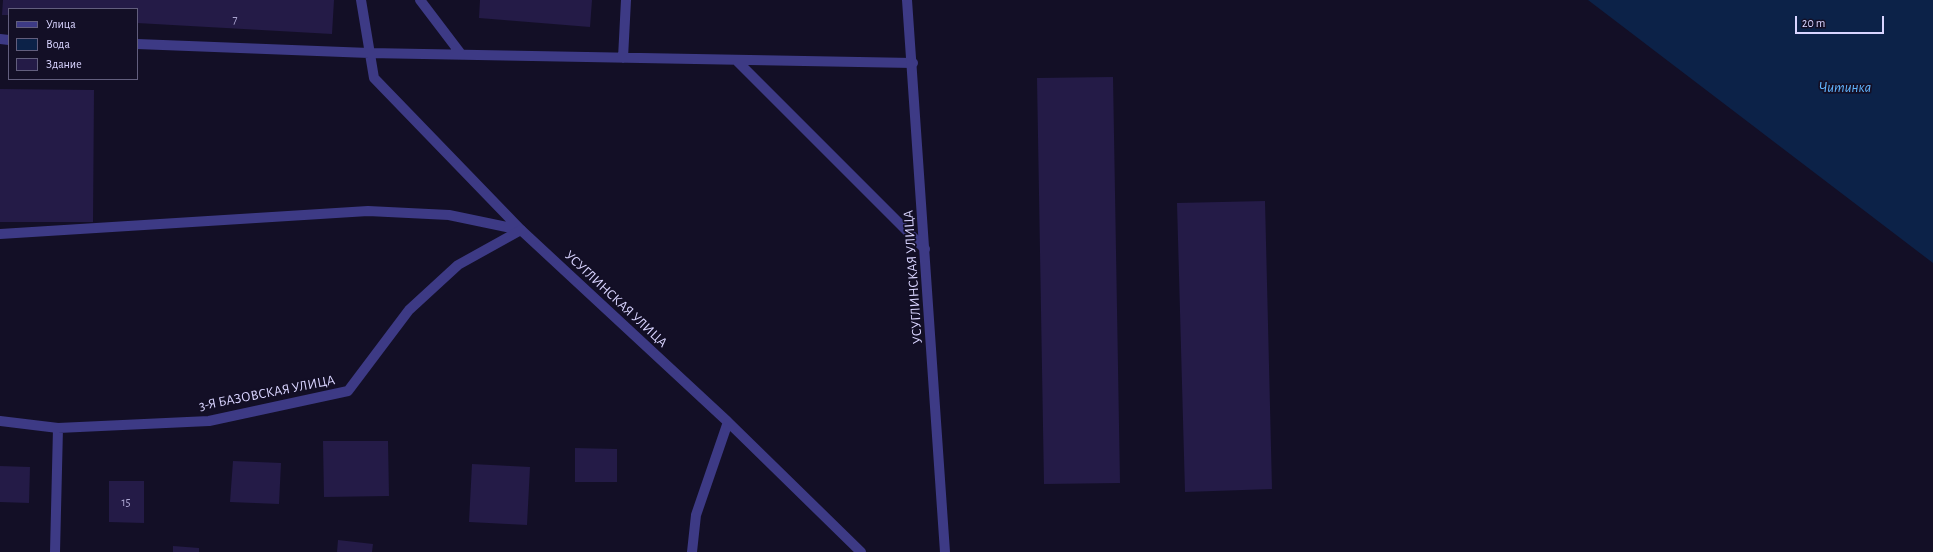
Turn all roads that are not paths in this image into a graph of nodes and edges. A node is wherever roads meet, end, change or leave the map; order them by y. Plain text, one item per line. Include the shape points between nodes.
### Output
1 (361, 0) edge
2 (420, 0) edge
3 (626, 0) edge
4 (908, 0) edge
5 (138, 44) edge
6 (369, 52) junction
7 (462, 54) junction
8 (623, 58) junction
9 (736, 60) junction
10 (913, 63) junction
11 (521, 230) junction
12 (0, 234) edge
13 (925, 249) junction
14 (0, 421) edge
15 (728, 422) junction
16 (58, 428) junction
17 (55, 552) edge
18 (692, 552) edge
19 (861, 552) edge
20 (945, 552) edge

1 - 6 street, УСУГЛИНСКАЯ УЛИЦА
2 - 7 street
3 - 8 street
4 - 10 street, УСУГЛИНСКАЯ УЛИЦА
5 - 6 street
6 - 7 street
6 - 11 street, УСУГЛИНСКАЯ УЛИЦА via 374,78
7 - 8 street
8 - 9 street
9 - 10 street
9 - 13 street
10 - 13 street, УСУГЛИНСКАЯ УЛИЦА
11 - 12 street via 449,215 368,211
11 - 15 street, УСУГЛИНСКАЯ УЛИЦА
11 - 16 street, 3-Я БАЗОВСКАЯ УЛИЦА via 458,265 409,310 348,391 209,420
13 - 20 street, УСУГЛИНСКАЯ УЛИЦА
14 - 16 street, 3-Я БАЗОВСКАЯ УЛИЦА
15 - 18 street via 696,515
15 - 19 street, УСУГЛИНСКАЯ УЛИЦА
16 - 17 street

